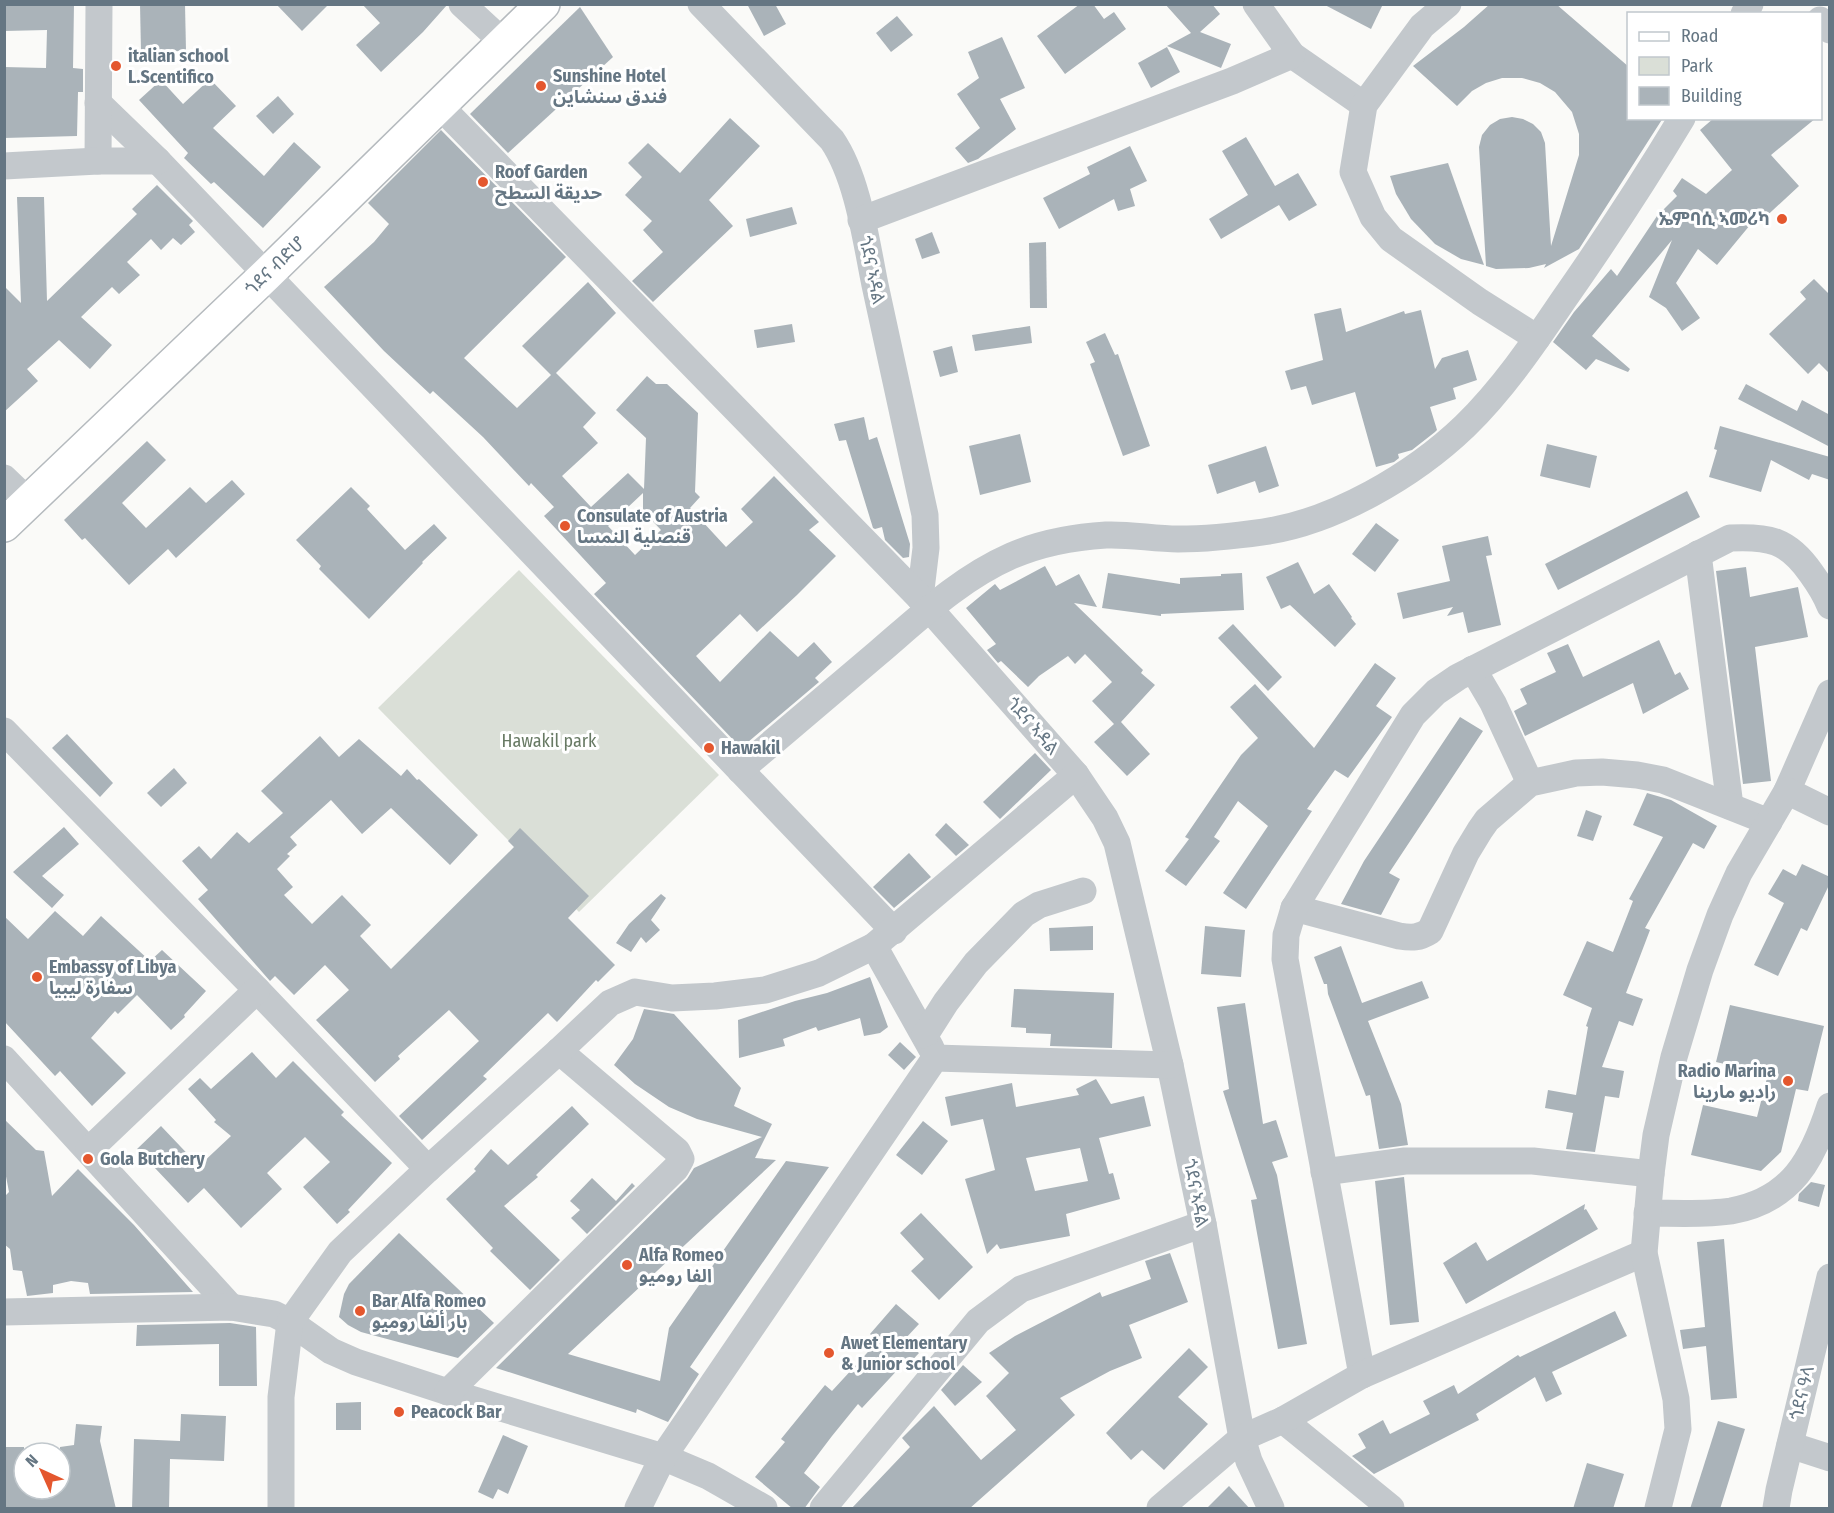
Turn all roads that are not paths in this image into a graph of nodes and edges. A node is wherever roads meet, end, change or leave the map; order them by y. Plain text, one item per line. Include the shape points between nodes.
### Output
1 (99, 4) edge
2 (462, 4) edge
3 (543, 4) edge
4 (701, 4) edge
5 (1256, 4) edge
6 (1448, 4) edge
7 (503, 42) junction
8 (1292, 55) junction
9 (98, 103) junction
10 (440, 105) junction
11 (1364, 105) junction
12 (1681, 120) edge
13 (98, 161) junction
14 (158, 161) junction
15 (4, 166) edge
16 (861, 220) junction
17 (266, 275) junction
18 (1537, 338) junction
19 (4, 478) edge
20 (28, 501) junction
21 (4, 525) edge
22 (1698, 554) junction
23 (925, 603) junction
24 (1830, 606) edge
25 (1473, 669) junction
26 (1830, 693) edge
27 (4, 731) edge
28 (740, 770) junction
29 (1076, 775) junction
30 (1530, 783) junction
31 (1787, 791) junction
32 (1730, 806) junction
33 (1830, 812) edge
34 (1769, 822) junction
35 (1083, 891) dead end
36 (1294, 908) junction
37 (884, 938) junction
38 (257, 990) junction
39 (930, 1046) junction
40 (560, 1052) junction
41 (4, 1059) edge
42 (1170, 1065) junction
43 (1830, 1106) edge
44 (89, 1150) junction
45 (428, 1169) junction
46 (1324, 1172) junction
47 (1651, 1174) junction
48 (1647, 1213) junction
49 (1203, 1224) junction
50 (1644, 1253) junction
51 (1830, 1277) edge
52 (231, 1308) junction
53 (4, 1312) edge
54 (290, 1322) junction
55 (1362, 1375) junction
56 (448, 1392) junction
57 (1283, 1419) junction
58 (1242, 1438) junction
59 (1790, 1445) junction
60 (663, 1457) junction
61 (1830, 1458) edge
62 (281, 1509) edge
63 (639, 1509) edge
64 (764, 1509) edge
65 (824, 1509) edge
66 (1160, 1509) edge
67 (1271, 1509) edge
68 (1391, 1509) edge
69 (1658, 1509) edge
70 (1776, 1509) edge

1 - 9 street
2 - 7 street
3 - 7 main road, ጎደና ብድሆ
4 - 16 street, ጎደና ኣዳል via 841,153
5 - 8 street
6 - 11 street via 1422,26
7 - 10 main road, ጎደና ብድሆ
8 - 11 street
8 - 16 street
9 - 13 street
9 - 14 street
10 - 17 main road, ጎደና ብድሆ
10 - 23 street
11 - 18 street via 1353,172 1373,217 1391,239
12 - 18 street
13 - 14 street
13 - 15 street
14 - 17 street
16 - 23 street, ጎደና ኣዳል via 925,514
17 - 20 main road, ጎደና ብድሆ
17 - 28 street
18 - 23 street via 1465,426 1414,468 1365,497 1312,520 1267,531 1187,539 1107,535 1053,541 1013,555
19 - 20 street
20 - 21 main road, ጎደና ብድሆ
22 - 24 street via 1730,538 1779,542 1798,555 1824,590
22 - 25 street
22 - 32 street
23 - 28 street
23 - 29 street, ጎደና ኣዳል
25 - 30 street
25 - 36 street via 1436,692 1413,715
26 - 31 street
27 - 38 street
28 - 37 street
29 - 37 street
29 - 42 street, ጎደና ኣዳል via 1118,843
30 - 32 street via 1576,773 1637,775 1663,780
30 - 36 street via 1487,820 1430,931 1421,937 1399,936
31 - 33 street
31 - 34 street
32 - 34 street
34 - 47 street via 1739,873 1700,969 1674,1057
35 - 39 street via 1023,914 976,963 946,1002
36 - 46 street via 1286,934 1285,960
37 - 39 street
37 - 40 street via 819,973 765,990 672,998 635,992 609,1003
38 - 44 street
38 - 45 street
39 - 42 street
39 - 60 street
40 - 45 street
40 - 56 street via 677,1151 681,1159
41 - 44 street
42 - 49 street, ጎደና ኣዳል
43 - 48 street via 1809,1159 1781,1190 1752,1206 1729,1211
44 - 52 street
45 - 54 street via 340,1251
46 - 47 street via 1405,1161 1533,1161
46 - 55 street
47 - 48 street
48 - 50 street
49 - 58 street, ጎደና ኣዳል
49 - 65 street via 1021,1289 978,1321
50 - 55 street
50 - 69 street via 1676,1399 1678,1429
51 - 59 street, ጎደና ዓላ
52 - 53 street
52 - 54 street via 263,1311
54 - 56 street via 331,1351
54 - 62 street via 281,1397
55 - 57 street
56 - 60 street
57 - 58 street
57 - 68 street
58 - 66 street
58 - 67 street, ጎደና ኣዳል
59 - 61 street
59 - 70 street, ጎደና ዓላ
60 - 63 street
60 - 64 street via 708,1476

